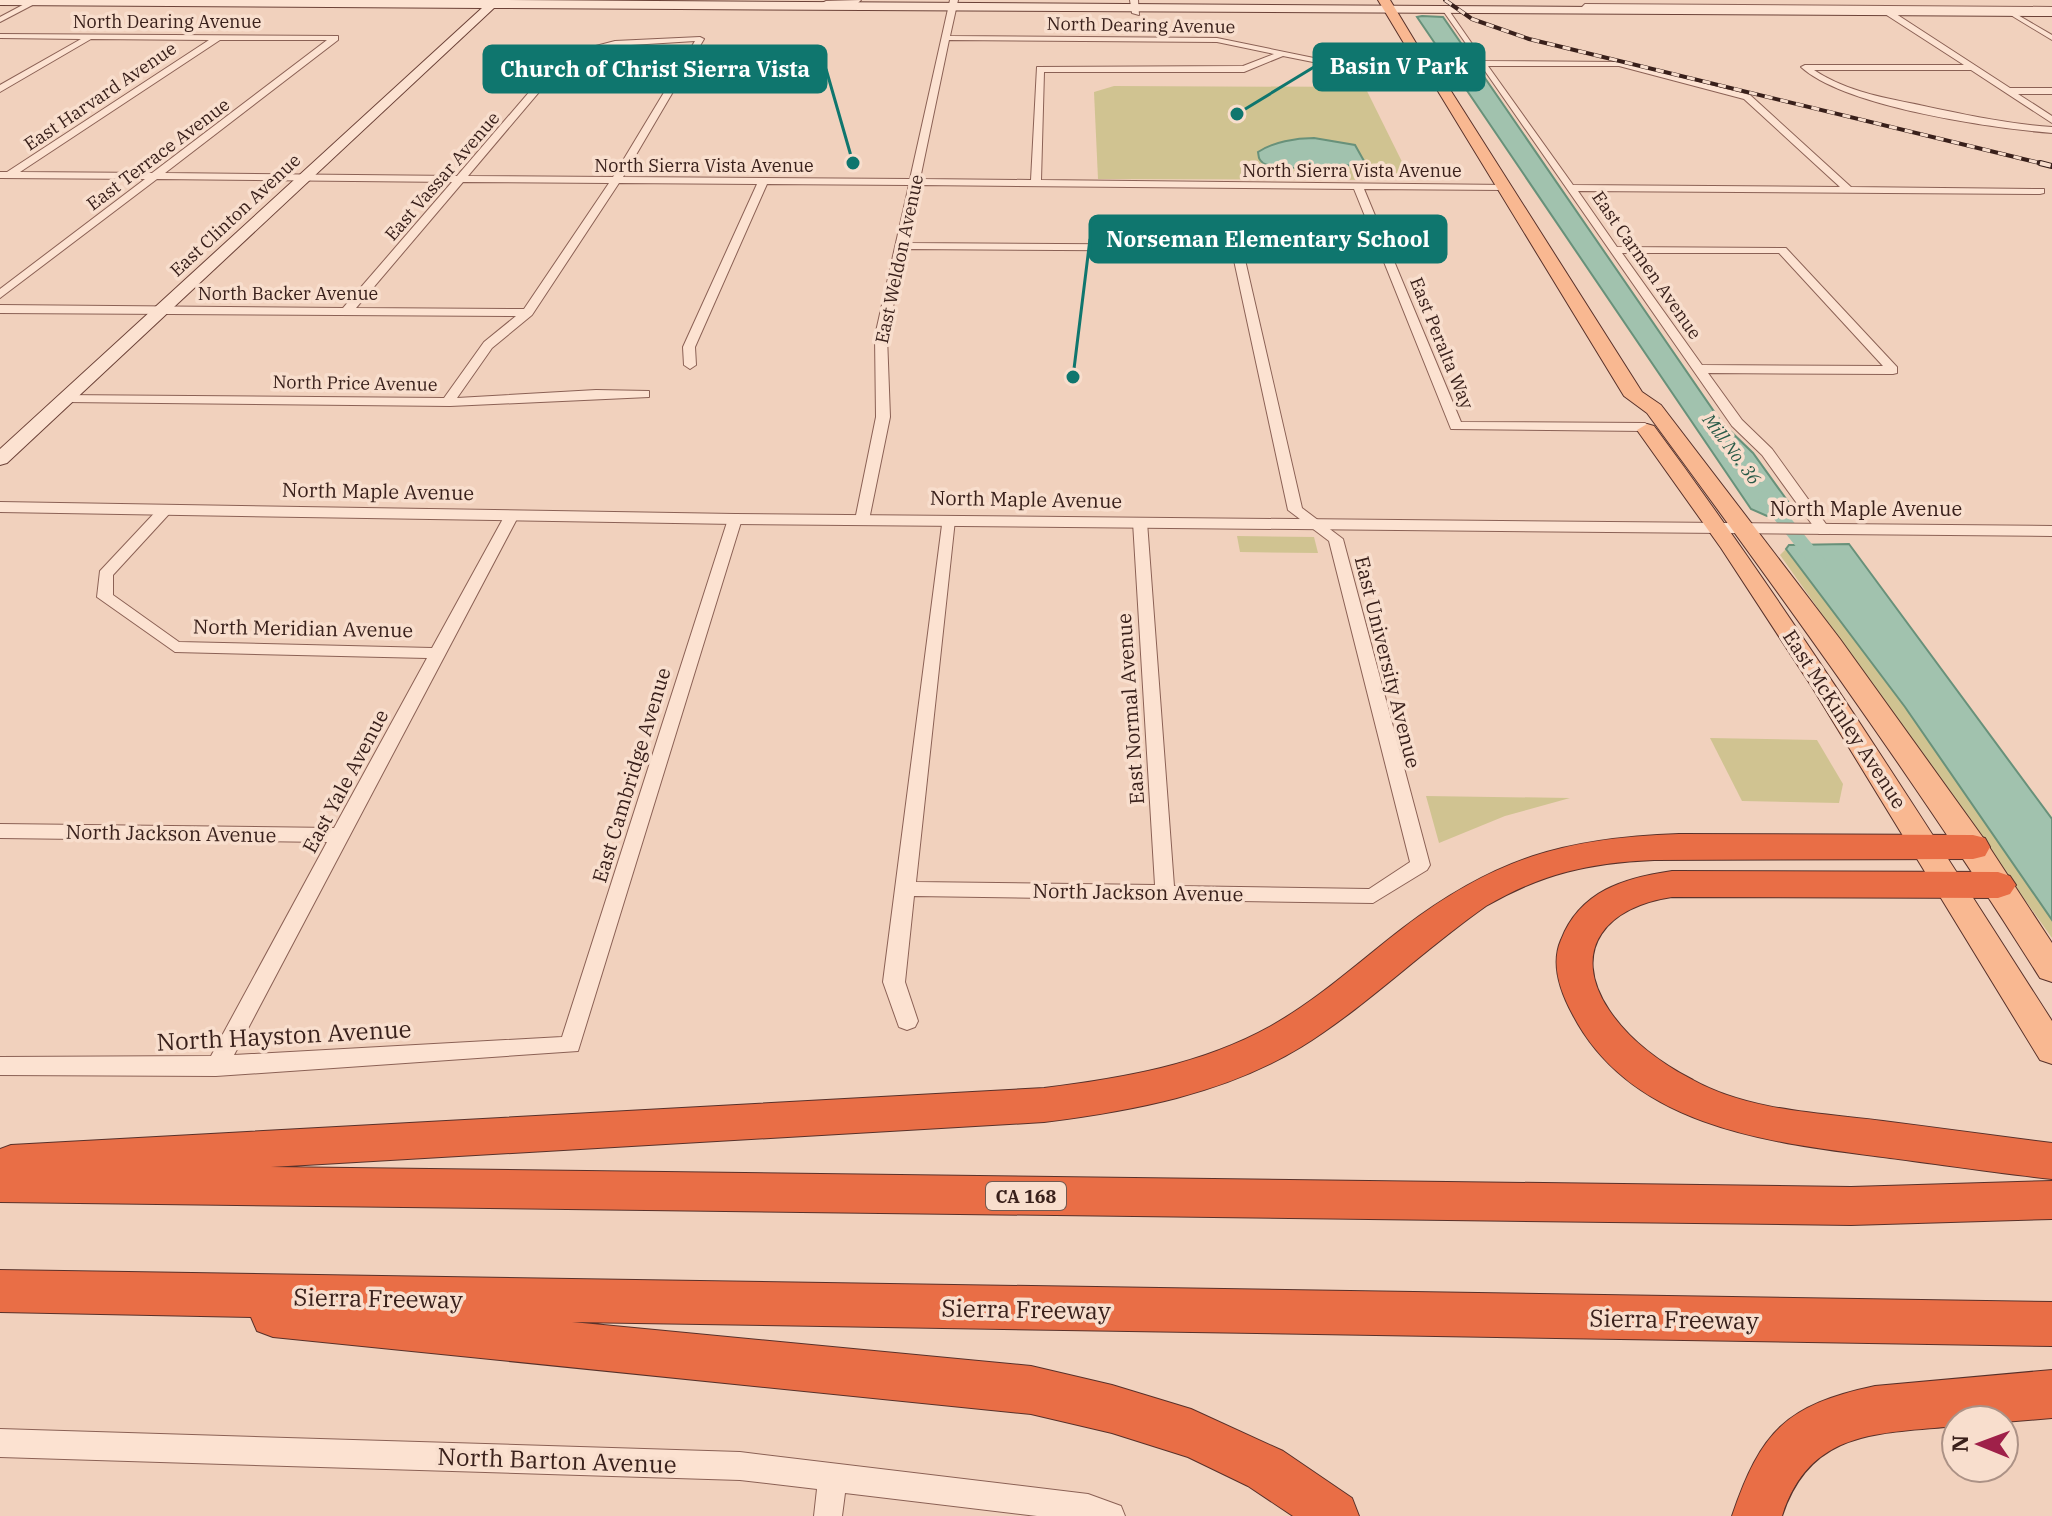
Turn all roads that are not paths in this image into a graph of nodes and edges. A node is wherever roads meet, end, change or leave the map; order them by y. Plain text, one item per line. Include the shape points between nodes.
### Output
1 (1703, 0) edge
2 (1912, 0) edge
3 (692, 1) edge
4 (858, 1) edge
5 (33, 3) edge
6 (147, 3) edge
7 (1612, 3) edge
8 (0, 4) edge
9 (262, 4) edge
10 (491, 4) edge
11 (787, 5) edge
12 (633, 6) junction
13 (953, 6) edge
14 (1135, 7) edge
15 (1258, 9) junction
16 (1401, 9) edge
17 (1924, 9) junction
18 (1716, 11) junction
19 (1585, 12) junction
20 (1170, 13) junction
21 (1439, 13) junction
22 (2052, 13) edge
23 (1891, 14) junction
24 (2010, 14) junction
25 (0, 20) edge
26 (1042, 25) dead end
27 (1138, 25) dead end
28 (0, 36) edge
29 (90, 37) junction
30 (217, 38) junction
31 (335, 38) joint
32 (945, 38) junction
33 (2052, 38) edge
34 (1042, 39) junction
35 (1140, 39) junction
36 (1285, 53) junction
37 (1482, 63) junction
38 (1430, 68) junction
39 (1972, 68) junction
40 (0, 89) edge
41 (2008, 91) junction
42 (2052, 91) edge
43 (2052, 120) edge
44 (2052, 130) edge
45 (156, 176) junction
46 (3, 177) edge
47 (306, 178) junction
48 (463, 179) junction
49 (616, 180) junction
50 (763, 181) junction
51 (915, 182) junction
52 (1036, 183) junction
53 (1358, 186) junction
54 (1504, 187) junction
55 (1569, 188) junction
56 (1848, 189) junction
57 (2040, 191) dead end
58 (901, 246) junction
59 (1237, 247) junction
60 (1384, 249) junction
61 (1615, 250) junction
62 (0, 295) edge
63 (0, 309) edge
64 (162, 310) junction
65 (347, 311) junction
66 (528, 313) junction
67 (690, 365) dead end
68 (1698, 369) junction
69 (644, 394) dead end
70 (1634, 396) junction
71 (66, 398) junction
72 (448, 402) junction
73 (1645, 427) junction
74 (0, 459) edge
75 (0, 507) edge
76 (165, 510) junction
77 (512, 515) junction
78 (735, 519) junction
79 (862, 520) junction
80 (948, 520) junction
81 (1140, 522) junction
82 (1315, 524) junction
83 (1719, 530) junction
84 (1758, 530) junction
85 (1824, 531) junction
86 (2052, 531) edge
87 (436, 653) junction
88 (0, 831) edge
89 (341, 835) junction
90 (1926, 847) junction
91 (1973, 847) junction
92 (1949, 884) junction
93 (1998, 885) junction
94 (903, 889) junction
95 (1165, 892) junction
96 (1373, 896) joint
97 (2052, 969) edge
98 (907, 1021) dead end
99 (570, 1045) joint
100 (2052, 1050) edge
101 (0, 1066) edge
102 (216, 1067) junction
103 (2043, 1160) edge
104 (0, 1164) edge
105 (0, 1183) edge
106 (2052, 1200) edge
107 (0, 1291) edge
108 (55, 1292) junction
109 (2052, 1324) edge
110 (2052, 1394) edge
111 (0, 1443) edge
112 (833, 1475) junction
113 (828, 1516) edge
114 (1111, 1516) edge
115 (1334, 1516) edge
116 (1757, 1516) edge

1 - 18 street
2 - 17 street
3 - 11 street
3 - 12 street
4 - 11 street
5 - 6 main road
5 - 8 main road
5 - 25 street
6 - 9 main road
7 - 18 street
7 - 19 street via 1585,6
9 - 10 main road
10 - 11 main road
10 - 12 main road
10 - 47 main road, East Clinton Avenue
11 - 12 main road
11 - 13 main road
13 - 14 main road
13 - 32 street, East Weldon Avenue
14 - 15 main road
14 - 20 main road
15 - 16 main road
15 - 20 main road
16 - 20 main road
16 - 21 main road
16 - 38 main road, East McKinley Avenue via 1427,51 1422,54
17 - 18 street
17 - 22 street
18 - 19 main road
18 - 19 main road
18 - 23 main road
19 - 21 main road
19 - 21 main road
21 - 37 street, East Carmen Avenue
22 - 24 main road
23 - 24 main road
23 - 39 street
24 - 33 street
26 - 34 street
27 - 35 street
28 - 29 street, North Dearing Avenue
29 - 30 street, North Dearing Avenue
29 - 40 street
30 - 31 street, North Dearing Avenue
30 - 46 street, East Harvard Avenue
31 - 45 street, East Terrace Avenue
32 - 34 street, North Dearing Avenue
32 - 51 street, East Weldon Avenue
34 - 35 street, North Dearing Avenue
35 - 36 street, North Dearing Avenue via 1231,37
36 - 38 street, North Dearing Avenue via 1348,67
36 - 52 street via 1244,69 1040,69
37 - 55 street, East Carmen Avenue
37 - 56 street via 1619,64 1747,97
38 - 54 main road, East McKinley Avenue
39 - 41 street
39 - 44 street via 1805,67 1852,93 1984,123
41 - 42 street
41 - 43 street
45 - 46 street, North Sierra Vista Avenue
45 - 47 street, North Sierra Vista Avenue
45 - 62 street, East Terrace Avenue
47 - 48 street, North Sierra Vista Avenue
47 - 64 main road, East Clinton Avenue
48 - 49 street, North Sierra Vista Avenue
48 - 49 street, East Vassar Avenue via 564,57 636,39 700,39
48 - 65 street, East Vassar Avenue
49 - 50 street, North Sierra Vista Avenue
49 - 66 street
50 - 51 street, North Sierra Vista Avenue
50 - 67 street via 689,347
51 - 52 street, North Sierra Vista Avenue
51 - 58 street, East Weldon Avenue
52 - 53 street, North Sierra Vista Avenue
53 - 54 street, North Sierra Vista Avenue
53 - 60 street, East Peralta Way
54 - 70 main road, East McKinley Avenue
55 - 56 street
55 - 61 street, East Carmen Avenue
56 - 57 street
58 - 59 street
58 - 79 street, East Weldon Avenue via 881,336 883,417
59 - 60 street
59 - 82 street, East University Avenue via 1295,510
60 - 73 street, East Peralta Way via 1456,426
61 - 68 street, East Carmen Avenue
61 - 68 street via 1782,250 1893,370
63 - 64 street, North Backer Avenue
64 - 65 street, North Backer Avenue
64 - 71 main road, East Clinton Avenue
65 - 66 street, North Backer Avenue
66 - 72 street via 488,345
68 - 85 street, East Carmen Avenue
69 - 72 street, North Price Avenue
70 - 73 main road, East McKinley Avenue via 1630,404
70 - 84 main road, East McKinley Avenue via 1654,409
71 - 72 street, North Price Avenue
71 - 74 main road, East Clinton Avenue
73 - 83 main road, East McKinley Avenue
75 - 76 street, North Maple Avenue
76 - 77 street, North Maple Avenue
76 - 87 street, North Meridian Avenue via 105,574 105,597 175,647
77 - 78 street, North Maple Avenue
77 - 87 street, East Yale Avenue
78 - 79 street, North Maple Avenue
78 - 99 street, East Cambridge Avenue
79 - 80 street, North Maple Avenue
80 - 81 street, North Maple Avenue
80 - 94 street
81 - 82 street, North Maple Avenue
81 - 95 street, East Normal Avenue
82 - 83 street, North Maple Avenue
82 - 96 street, East University Avenue via 1336,539 1420,865
83 - 84 street, North Maple Avenue
83 - 90 main road, East McKinley Avenue
84 - 85 street, North Maple Avenue
84 - 91 main road, East McKinley Avenue
85 - 86 street, North Maple Avenue
87 - 89 street, East Yale Avenue
88 - 89 street, North Jackson Avenue
89 - 102 street, East Yale Avenue
90 - 91 highway
90 - 92 main road, East McKinley Avenue
90 - 104 highway via 1616,848 1529,869 1469,900 1313,1019 1259,1050 1207,1073 1103,1099
91 - 93 main road, East McKinley Avenue
92 - 93 highway
92 - 100 main road, East McKinley Avenue
92 - 103 highway via 1646,887 1599,908 1577,945 1576,973 1599,1028 1647,1076 1684,1098 1773,1125
93 - 97 main road, East McKinley Avenue
94 - 95 street, North Jackson Avenue
94 - 98 street via 894,982
95 - 96 street, North Jackson Avenue
99 - 102 street, North Hayston Avenue
101 - 102 street, North Hayston Avenue
105 - 106 highway, CA 168 via 1851,1206
107 - 108 highway, Sierra Freeway
108 - 109 highway, Sierra Freeway
108 - 115 highway via 1031,1390 1090,1402 1209,1440 1266,1468
110 - 116 highway via 1879,1409 1831,1420 1778,1463
111 - 112 street, North Barton Avenue via 586,1460
112 - 113 street
112 - 114 street, North Barton Avenue via 1088,1508

